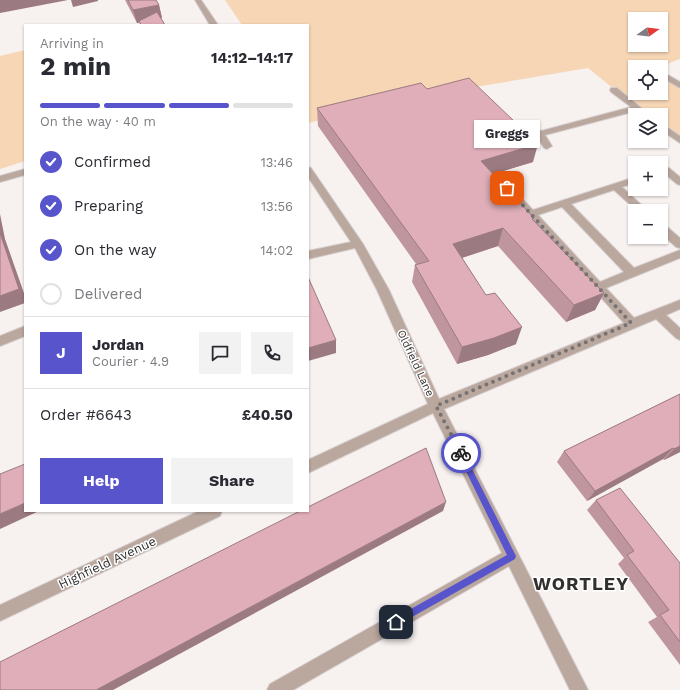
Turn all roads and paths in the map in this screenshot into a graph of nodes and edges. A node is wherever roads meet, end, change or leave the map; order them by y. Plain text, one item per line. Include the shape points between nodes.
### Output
1 (198, 0) edge
2 (213, 24) edge
3 (668, 78) edge
4 (680, 86) edge
5 (614, 90) dead end
6 (637, 108) edge
7 (628, 110) edge
8 (525, 125) dead end
9 (668, 131) edge
10 (540, 134) junction
11 (680, 140) edge
12 (547, 146) dead end
13 (309, 171) edge
14 (24, 172) edge
15 (668, 172) edge
16 (0, 179) edge
17 (680, 182) edge
18 (628, 183) edge
19 (616, 187) junction
20 (507, 188) edge
21 (564, 203) junction
22 (635, 204) edge
23 (531, 214) junction
24 (668, 233) edge
25 (358, 244) junction
26 (680, 244) edge
27 (680, 254) edge
28 (309, 255) edge
29 (632, 274) junction
30 (597, 287) junction
31 (680, 304) edge
32 (657, 313) junction
33 (631, 323) junction
34 (24, 331) edge
35 (680, 335) edge
36 (0, 341) edge
37 (436, 406) junction
38 (309, 467) edge
39 (213, 512) edge
40 (512, 556) junction
41 (0, 613) edge
42 (276, 690) edge
43 (579, 690) edge

1 - 2 street
3 - 4 street
5 - 6 street
7 - 10 street
8 - 10 street
9 - 11 street
10 - 12 street
13 - 25 street, Oldfield Lane
14 - 16 street
15 - 17 street
18 - 19 street
19 - 21 street
19 - 22 street
20 - 23 street
21 - 23 street
21 - 29 street
23 - 30 street
24 - 26 street
25 - 28 street
25 - 37 street, Oldfield Lane via 383,290
27 - 29 street
29 - 30 street
30 - 33 street
31 - 32 street
32 - 33 street
32 - 35 street
33 - 37 street
34 - 36 street
37 - 38 street
37 - 40 street, Oldfield Lane
39 - 41 street, Highfield Avenue
40 - 42 street
40 - 43 street, Oldfield Lane

